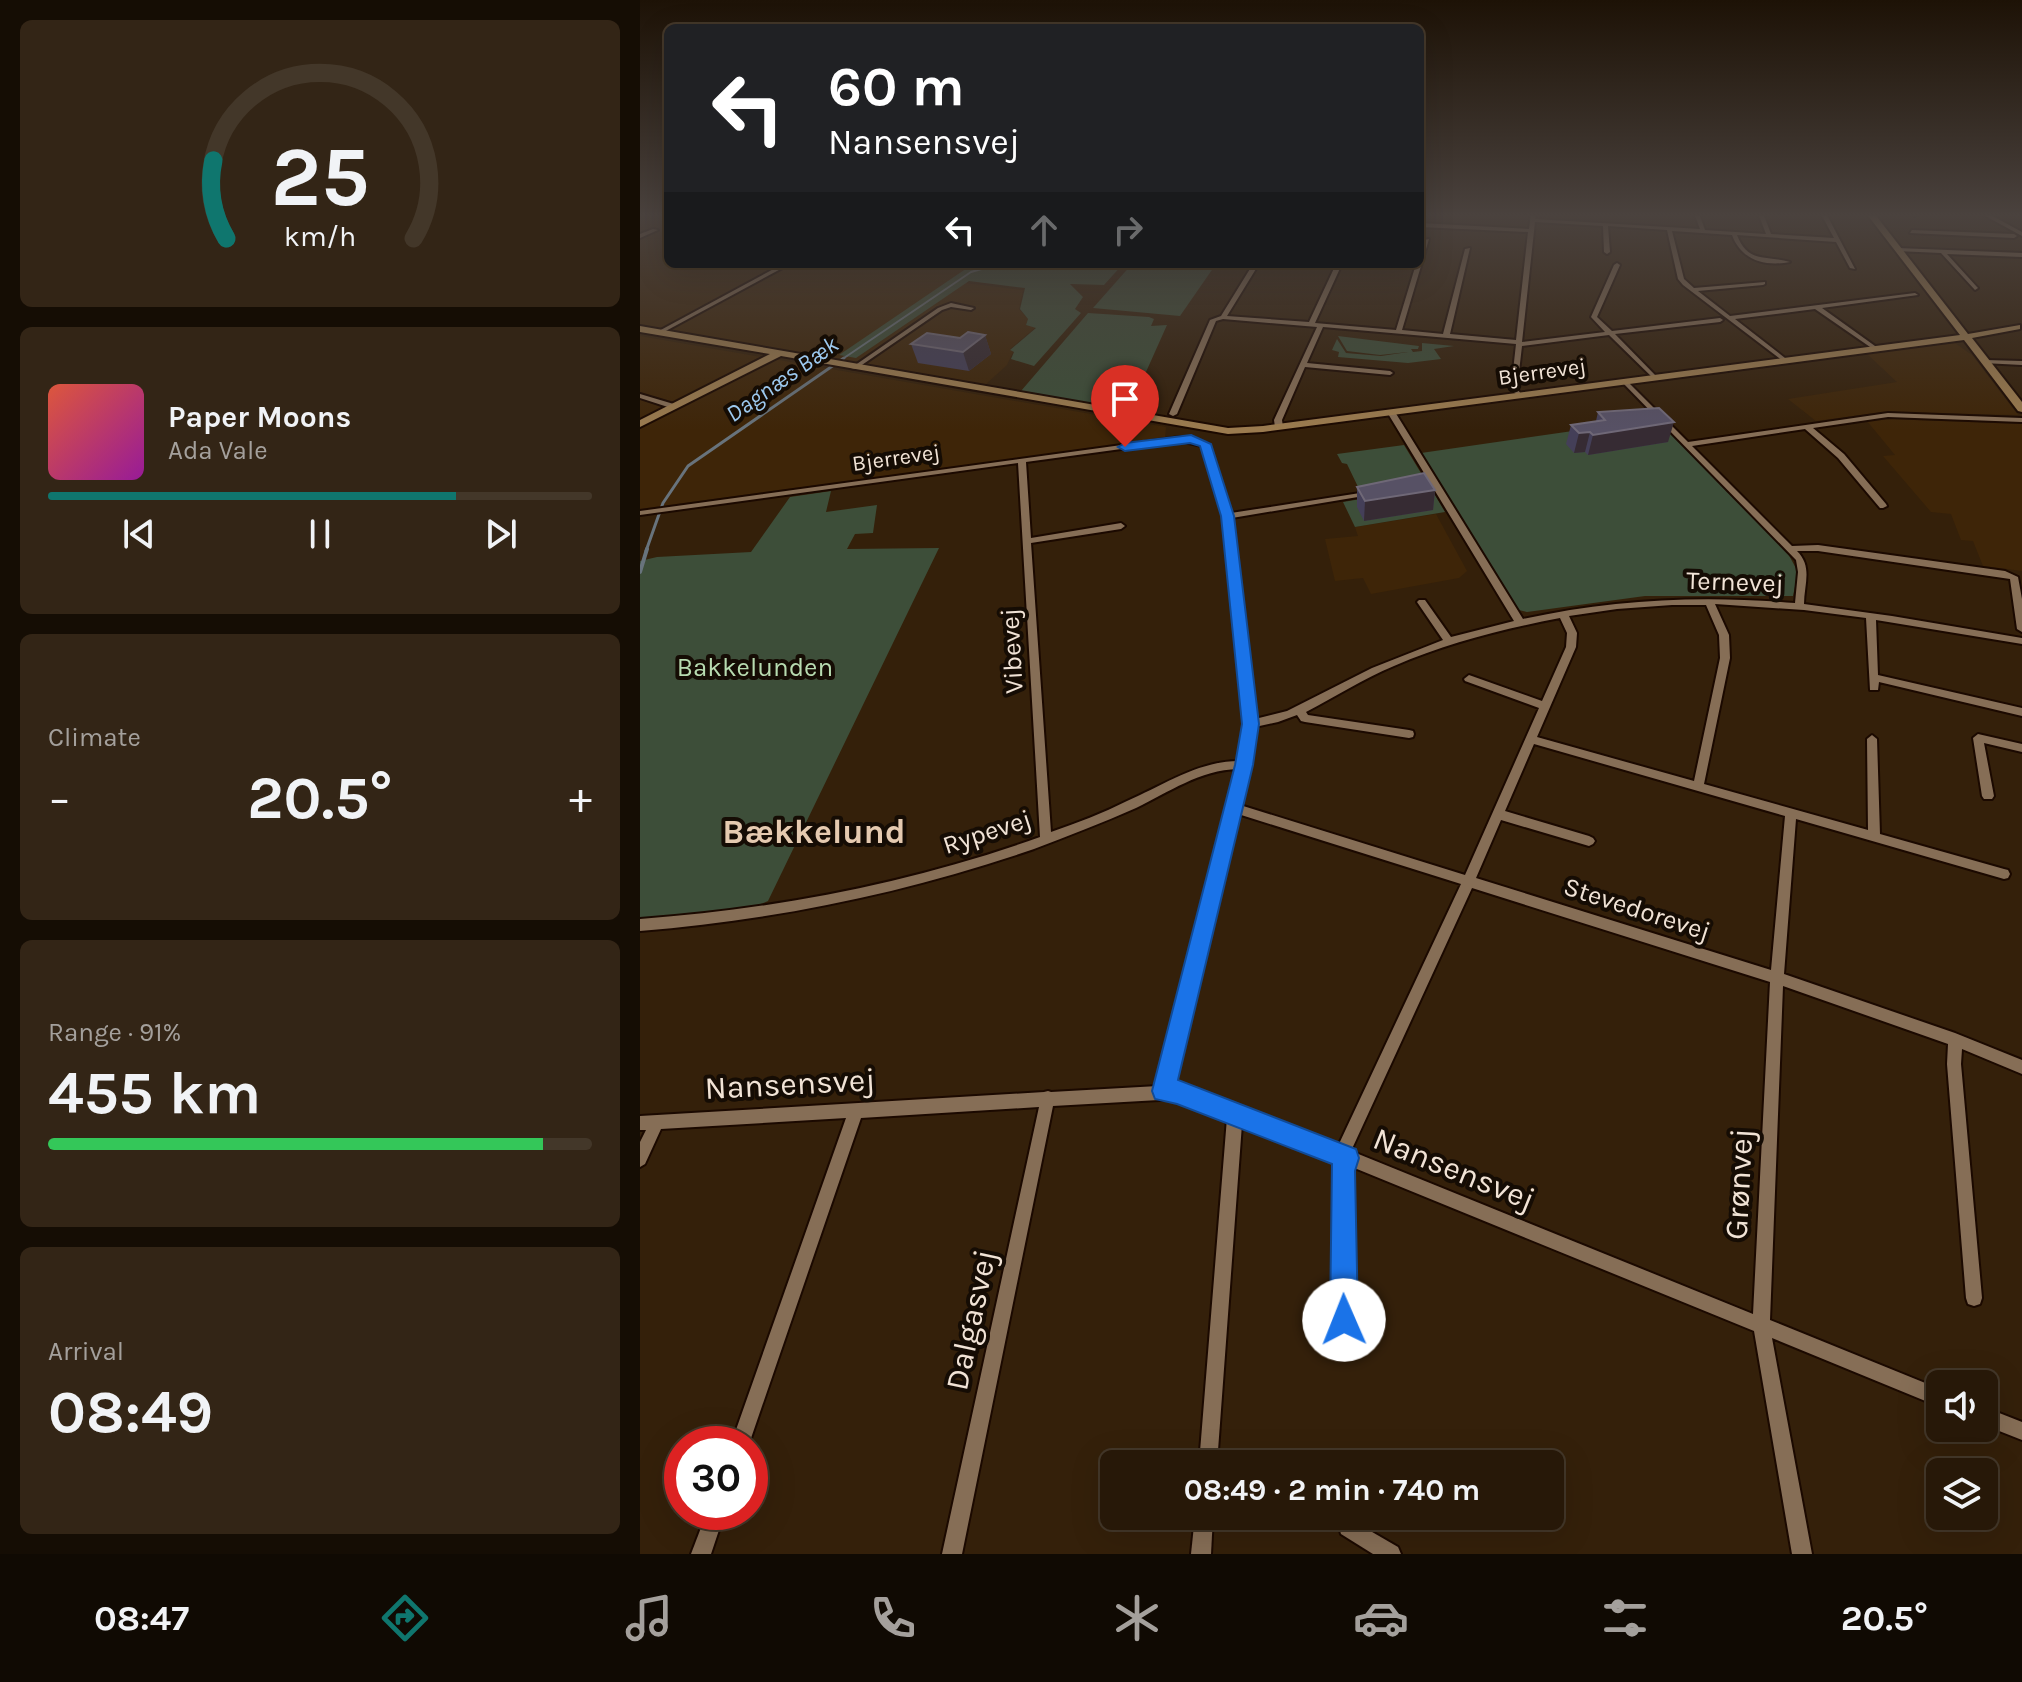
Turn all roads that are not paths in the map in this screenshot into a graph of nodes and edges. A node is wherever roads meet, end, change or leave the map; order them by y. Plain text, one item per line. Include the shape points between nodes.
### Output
1 (747, 286) edge
2 (1243, 286) edge
3 (1329, 286) edge
4 (1413, 286) edge
5 (1459, 286) edge
6 (1525, 286) edge
7 (1608, 286) edge
8 (1688, 286) edge
9 (1737, 286) edge
10 (1923, 286) edge
11 (1973, 286) edge
12 (1975, 288) dead end
13 (1692, 290) junction
14 (1915, 295) dead end
15 (1816, 307) junction
16 (971, 308) dead end
17 (1223, 317) junction
18 (1724, 319) junction
19 (1311, 324) junction
20 (1321, 325) junction
21 (2020, 326) edge
22 (640, 329) edge
23 (660, 332) junction
24 (1398, 332) junction
25 (1608, 333) junction
26 (1962, 335) junction
27 (1446, 336) junction
28 (1518, 343) junction
29 (1873, 347) junction
30 (780, 353) junction
31 (1783, 359) junction
32 (1987, 362) junction
33 (2022, 363) edge
34 (1303, 365) junction
35 (854, 368) junction
36 (1390, 373) dead end
37 (1654, 377) junction
38 (1624, 381) junction
39 (1519, 395) junction
40 (640, 396) edge
41 (674, 407) junction
42 (2022, 409) edge
43 (1391, 412) junction
44 (1173, 414) dead end
45 (2022, 420) edge
46 (640, 424) edge
47 (1806, 426) junction
48 (1279, 427) junction
49 (1688, 444) junction
50 (1022, 461) junction
51 (1434, 484) junction
52 (1419, 486) edge
53 (1375, 493) edge
54 (1883, 506) dead end
55 (640, 513) edge
56 (1228, 516) junction
57 (1121, 526) dead end
58 (1028, 541) junction
59 (1792, 549) junction
60 (1709, 601) junction
61 (1422, 602) dead end
62 (1800, 607) junction
63 (1563, 614) junction
64 (1871, 616) junction
65 (1519, 621) junction
66 (2022, 629) edge
67 (1449, 641) junction
68 (2022, 641) edge
69 (1469, 679) dead end
70 (1545, 706) junction
71 (1300, 712) junction
72 (2022, 712) edge
73 (1250, 724) junction
74 (1409, 734) dead end
75 (1531, 739) junction
76 (1872, 739) dead end
77 (2022, 748) edge
78 (1244, 765) junction
79 (1698, 787) junction
80 (1988, 796) dead end
81 (1234, 808) junction
82 (1791, 813) junction
83 (1498, 814) junction
84 (1874, 837) junction
85 (1046, 839) junction
86 (1589, 841) dead end
87 (2004, 874) dead end
88 (1469, 880) junction
89 (640, 925) edge
90 (1777, 978) junction
91 (1955, 1040) junction
92 (2022, 1067) edge
93 (1164, 1091) junction
94 (1048, 1098) junction
95 (856, 1111) junction
96 (1235, 1114) junction
97 (657, 1122) junction
98 (640, 1123) edge
99 (1345, 1157) junction
100 (640, 1159) edge
101 (1974, 1298) dead end
102 (1761, 1325) junction
103 (1344, 1350) dead end
104 (1926, 1392) edge
105 (1998, 1422) edge
106 (746, 1426) edge
107 (2022, 1431) edge
108 (1209, 1450) edge
109 (710, 1530) edge
110 (1203, 1530) edge
111 (1353, 1530) edge
112 (701, 1554) edge
113 (952, 1554) edge
114 (1201, 1554) edge
115 (1391, 1554) edge
116 (1802, 1554) edge

1 - 23 street
2 - 17 street
3 - 19 street
4 - 24 street
5 - 27 street
6 - 28 street
7 - 25 street via 1594,317
8 - 13 street
9 - 13 street
10 - 26 street
11 - 12 street
13 - 18 street
14 - 15 street
15 - 18 street
15 - 29 street
16 - 35 street via 940,309
17 - 19 street
17 - 44 street via 1213,320
18 - 25 street
18 - 31 street
19 - 20 street
20 - 24 street
20 - 34 street
21 - 26 street, Bjerrevej
22 - 23 street, Bjerrevej
23 - 30 street, Bjerrevej
24 - 27 street
25 - 28 street
25 - 37 street
26 - 29 street, Bjerrevej
26 - 32 street
27 - 28 street
28 - 39 street via 1514,389
29 - 31 street, Bjerrevej
30 - 35 street, Bjerrevej
30 - 41 street
31 - 37 street, Bjerrevej
32 - 33 street
32 - 42 street
34 - 36 street
34 - 48 street
35 - 48 street, Bjerrevej via 1215,430
37 - 38 street, Bjerrevej
38 - 39 street, Bjerrevej
38 - 49 street
39 - 43 street, Bjerrevej
40 - 41 street
41 - 46 street
43 - 48 street, Bjerrevej
43 - 51 street
45 - 47 street via 1888,415
47 - 49 street
47 - 54 street via 1841,456
49 - 59 street
50 - 55 street, Bjerrevej
50 - 56 street, Bjerrevej via 1180,439 1205,444
50 - 58 street, Vibevej
51 - 52 street
51 - 65 street
53 - 56 street
56 - 73 street
57 - 58 street
58 - 85 street, Vibevej
59 - 62 street via 1805,573
59 - 66 street via 1818,548 2014,577
60 - 62 street, Ternevej
60 - 63 street, Ternevej
60 - 79 street via 1724,635 1725,658
61 - 67 street
62 - 64 street, Ternevej
63 - 65 street, Ternevej
63 - 70 street via 1572,633 1571,647
64 - 68 street, Ternevej
64 - 72 street via 1874,682
65 - 67 street, Ternevej
67 - 71 street, Ternevej via 1351,682
69 - 70 street
70 - 75 street
71 - 73 street, Ternevej
71 - 74 street via 1305,718
73 - 78 street
75 - 79 street
75 - 83 street
76 - 84 street
77 - 80 street via 1978,738
78 - 81 street
78 - 85 street, Rypevej via 1195,773
79 - 82 street
81 - 88 street, Stevedorevej
81 - 93 street
82 - 84 street
82 - 90 street, Grønvej
83 - 86 street
83 - 88 street
84 - 87 street
85 - 89 street, Rypevej via 895,887 764,913
88 - 90 street, Stevedorevej
88 - 99 street
90 - 91 street, Stevedorevej
90 - 102 street, Grønvej
91 - 92 street, Stevedorevej
91 - 101 street
93 - 94 street, Nansensvej
93 - 96 street, Nansensvej
94 - 95 street, Nansensvej
94 - 113 street, Dalgasvej
95 - 97 street, Nansensvej
95 - 106 street
96 - 99 street, Nansensvej
96 - 108 street
97 - 98 street, Nansensvej
97 - 100 street
99 - 102 street, Nansensvej
99 - 103 street
102 - 104 street, Nansensvej
102 - 116 street, Grønvej
105 - 107 street
109 - 112 street
110 - 114 street
111 - 115 street

